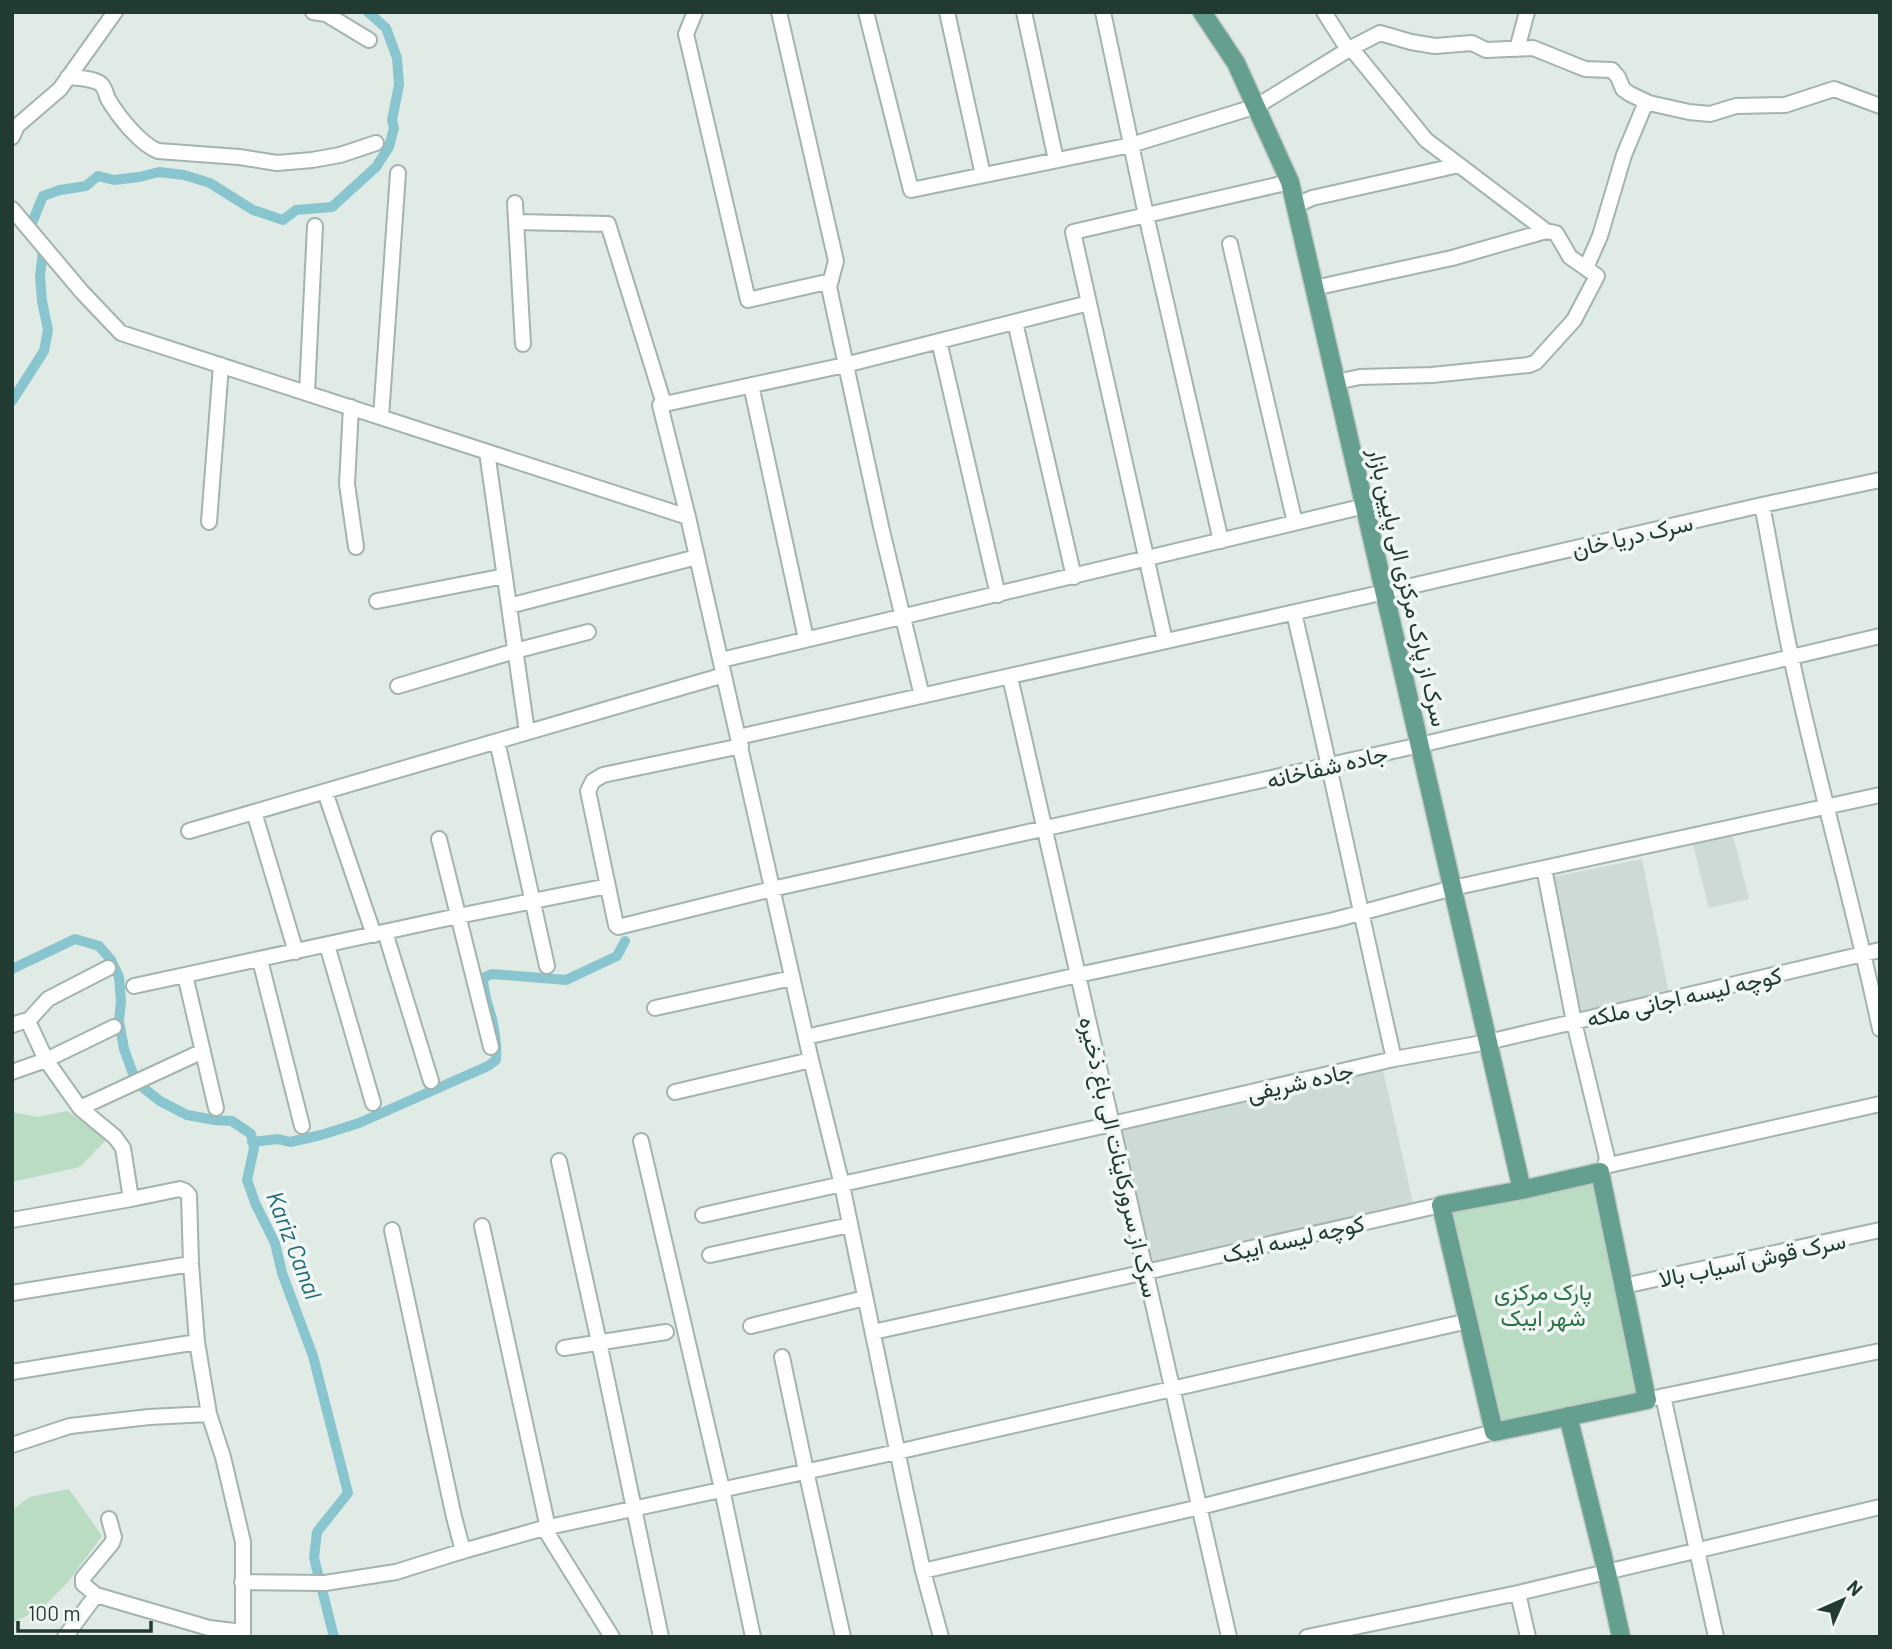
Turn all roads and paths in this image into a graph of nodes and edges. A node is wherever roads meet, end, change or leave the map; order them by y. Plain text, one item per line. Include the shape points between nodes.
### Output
1 (115, 12) edge
2 (313, 12) edge
3 (695, 12) edge
4 (779, 12) edge
5 (866, 12) edge
6 (947, 12) edge
7 (1024, 12) edge
8 (1103, 12) edge
9 (1202, 12) edge
10 (1324, 12) edge
11 (1527, 12) edge
12 (369, 40) dead end
13 (1351, 48) junction
14 (1517, 49) junction
15 (68, 77) junction
16 (1646, 102) junction
17 (1257, 106) junction
18 (1880, 106) edge
19 (12, 137) edge
20 (376, 143) dead end
21 (1131, 145) junction
22 (1056, 160) junction
23 (1459, 165) junction
24 (398, 173) dead end
25 (983, 175) junction
26 (1290, 182) junction
27 (515, 203) dead end
28 (1295, 206) junction
29 (12, 209) edge
30 (1146, 215) junction
31 (516, 222) junction
32 (315, 226) dead end
33 (1546, 231) junction
34 (1230, 244) dead end
35 (1586, 268) junction
36 (831, 281) junction
37 (1314, 288) junction
38 (1089, 303) junction
39 (1016, 322) junction
40 (939, 341) junction
41 (523, 344) dead end
42 (221, 365) junction
43 (845, 365) junction
44 (1336, 382) junction
45 (751, 385) junction
46 (307, 393) junction
47 (664, 404) junction
48 (351, 408) junction
49 (381, 417) junction
50 (487, 452) junction
51 (1880, 480) edge
52 (1762, 505) junction
53 (1365, 506) junction
54 (688, 517) junction
55 (209, 522) dead end
56 (1295, 523) junction
57 (1221, 541) junction
58 (356, 547) dead end
59 (697, 556) junction
60 (1146, 559) junction
61 (505, 576) junction
62 (1074, 577) junction
63 (1385, 592) junction
64 (998, 595) junction
65 (377, 601) dead end
66 (509, 606) junction
67 (1294, 613) junction
68 (903, 615) junction
69 (588, 632) dead end
70 (1880, 636) edge
71 (806, 639) junction
72 (1165, 641) junction
73 (515, 651) junction
74 (1791, 657) junction
75 (721, 660) junction
76 (724, 675) junction
77 (1010, 677) junction
78 (398, 686) dead end
79 (922, 696) junction
80 (527, 732) junction
81 (498, 741) junction
82 (739, 741) junction
83 (1420, 745) junction
84 (1330, 765) junction
85 (325, 792) junction
86 (1880, 795) edge
87 (1827, 808) junction
88 (254, 812) junction
89 (1045, 829) junction
90 (189, 831) dead end
91 (439, 839) dead end
92 (1544, 868) junction
93 (608, 886) junction
94 (1453, 888) junction
95 (772, 890) junction
96 (533, 901) junction
97 (1360, 913) junction
98 (458, 916) junction
99 (380, 933) junction
100 (327, 945) junction
101 (1880, 950) edge
102 (296, 951) junction
103 (1864, 953) junction
104 (260, 960) junction
105 (547, 966) dead end
106 (108, 968) dead end
107 (185, 975) junction
108 (1078, 975) junction
109 (792, 978) junction
110 (134, 986) dead end
111 (655, 1008) dead end
112 (28, 1021) junction
113 (1574, 1021) junction
114 (12, 1025) edge
115 (114, 1027) dead end
116 (1880, 1029) edge
117 (806, 1037) junction
118 (1488, 1042) junction
119 (491, 1047) dead end
120 (203, 1051) junction
121 (1394, 1059) junction
122 (46, 1060) junction
123 (811, 1060) junction
124 (12, 1072) edge
125 (431, 1081) dead end
126 (675, 1092) dead end
127 (373, 1103) dead end
128 (1880, 1104) edge
129 (80, 1108) junction
130 (216, 1108) dead end
131 (1112, 1124) junction
132 (302, 1126) dead end
133 (641, 1141) dead end
134 (559, 1161) dead end
135 (1603, 1169) junction
136 (842, 1185) junction
137 (1522, 1190) junction
138 (131, 1199) junction
139 (1441, 1205) junction
140 (703, 1215) dead end
141 (12, 1220) edge
142 (850, 1225) junction
143 (482, 1226) dead end
144 (392, 1230) dead end
145 (1880, 1230) edge
146 (710, 1255) dead end
147 (191, 1264) junction
148 (1146, 1272) junction
149 (1624, 1286) junction
150 (12, 1293) edge
151 (865, 1298) junction
152 (1468, 1321) junction
153 (751, 1326) dead end
154 (666, 1332) dead end
155 (873, 1332) junction
156 (197, 1342) junction
157 (599, 1342) junction
158 (564, 1348) dead end
159 (1880, 1351) edge
160 (782, 1357) dead end
161 (12, 1373) edge
162 (1173, 1388) junction
163 (1655, 1398) junction
164 (209, 1413) junction
165 (1568, 1416) junction
166 (1494, 1432) junction
167 (12, 1445) edge
168 (897, 1452) junction
169 (806, 1471) junction
170 (722, 1489) junction
171 (1200, 1507) junction
172 (1880, 1507) edge
173 (634, 1509) junction
174 (109, 1519) dead end
175 (546, 1528) junction
176 (1697, 1550) junction
177 (463, 1551) junction
178 (923, 1571) junction
179 (1607, 1573) junction
180 (242, 1582) junction
181 (1518, 1593) junction
182 (96, 1594) junction
183 (243, 1634) edge
184 (65, 1637) edge
185 (612, 1637) edge
186 (661, 1637) edge
187 (753, 1637) edge
188 (843, 1637) edge
189 (941, 1637) edge
190 (1229, 1637) edge
191 (1307, 1637) edge
192 (1528, 1637) edge
193 (1621, 1637) edge
194 (1716, 1637) edge

1 - 15 street
2 - 12 street
3 - 36 street via 686,34 748,300
4 - 36 street via 836,261
5 - 25 street via 911,190
6 - 25 street
7 - 22 street
8 - 21 street
9 - 17 main road, سرک از پارک مرکزی الی پایین بازار via 1236,63
10 - 13 street
11 - 14 street
13 - 14 street via 1380,33 1435,46 1472,43 1486,50
13 - 17 street
13 - 23 street via 1426,141
14 - 16 street via 1532,48 1585,69 1612,70 1623,89
15 - 19 street
15 - 20 street via 103,86 131,130 153,149 277,163 340,155
16 - 18 street via 1710,114 1735,106 1785,105 1834,89
16 - 35 street
17 - 21 street
17 - 26 main road, سرک از پارک مرکزی الی پایین بازار
21 - 22 street
21 - 30 street
22 - 25 street
23 - 28 street via 1312,198
23 - 33 street
24 - 49 street
26 - 28 main road, سرک از پارک مرکزی الی پایین بازار
26 - 30 street
27 - 31 street
28 - 37 main road, سرک از پارک مرکزی الی پایین بازار
29 - 42 street via 121,333
30 - 38 street via 1073,232
30 - 57 street
31 - 41 street
31 - 47 street via 608,224
32 - 46 street
33 - 35 street via 1556,233 1570,257
33 - 37 street via 1452,258
34 - 56 street
35 - 44 street via 1597,276 1573,320 1536,362
36 - 43 street
37 - 44 main road, سرک از پارک مرکزی الی پایین بازار
38 - 39 street
38 - 60 street
39 - 40 street
39 - 62 street
40 - 43 street
40 - 64 street
42 - 46 street
42 - 55 street
43 - 45 street
43 - 68 street
44 - 53 main road, سرک از پارک مرکزی الی پایین بازار
45 - 47 street
45 - 71 street
46 - 48 street
47 - 54 street via 660,405
48 - 49 street
48 - 58 street via 347,484
49 - 50 street
50 - 54 street
50 - 61 street
51 - 52 street, سرک دریا خان
52 - 63 street, سرک دریا خان
52 - 74 street
53 - 56 street
53 - 63 main road, سرک از پارک مرکزی الی پایین بازار
54 - 59 street
56 - 57 street
57 - 60 street
59 - 66 street
59 - 75 street
60 - 62 street
60 - 72 street
61 - 65 street
61 - 66 street
62 - 64 street
63 - 67 street, سرک دریا خان
63 - 83 main road, سرک از پارک مرکزی الی پایین بازار
64 - 68 street
66 - 73 street
67 - 72 street, سرک دریا خان
67 - 84 street
68 - 71 street
68 - 79 street
69 - 73 street
70 - 74 street, جاده شفاخانه
71 - 75 street
72 - 77 street, سرک دریا خان
73 - 78 street
73 - 80 street
74 - 83 street, جاده شفاخانه
74 - 87 street
75 - 76 street
76 - 80 street
76 - 82 street
77 - 79 street, سرک دریا خان
77 - 89 street, سرک از سرورکاینات الی باغ ذخیره
79 - 82 street, سرک دریا خان
80 - 81 street
81 - 85 street
81 - 96 street
82 - 93 street, سرک دریا خان via 593,781 588,791
82 - 95 street
83 - 84 street, جاده شفاخانه
83 - 94 main road, سرک از پارک مرکزی الی پایین بازار
84 - 89 street, جاده شفاخانه
84 - 97 street
85 - 88 street
85 - 99 street
86 - 87 street
87 - 92 street
87 - 103 street
88 - 90 street
88 - 102 street
89 - 95 street, جاده شفاخانه
89 - 108 street, سرک از سرورکاینات الی باغ ذخیره
91 - 98 street
92 - 94 street
92 - 113 street
93 - 95 street, جاده شفاخانه via 616,925 621,928
93 - 96 street
94 - 97 street
94 - 118 main road, سرک از پارک مرکزی الی پایین بازار
95 - 109 street
96 - 98 street
96 - 105 street
97 - 108 street
97 - 121 street
98 - 99 street
98 - 119 street
99 - 100 street
99 - 125 street
100 - 102 street
100 - 127 street
101 - 103 street, کوچه لیسه اجانی ملکه
102 - 104 street
103 - 113 street, کوچه لیسه اجانی ملکه
103 - 116 street
104 - 107 street
104 - 132 street
106 - 112 street via 48,999
107 - 110 street
107 - 120 street
108 - 117 street
108 - 131 street, سرک از سرورکاینات الی باغ ذخیره
109 - 111 street
109 - 117 street
112 - 114 street
112 - 122 street
113 - 118 street, کوچه لیسه اجانی ملکه
113 - 135 street via 1607,1158
115 - 122 street
117 - 123 street
118 - 121 street, جاده شریفی
118 - 137 main road, سرک از پارک مرکزی الی پایین بازار
120 - 129 street
120 - 130 street
121 - 131 street, جاده شریفی
122 - 124 street
122 - 129 street
123 - 126 street
123 - 136 street
128 - 135 street
129 - 138 street via 123,1148
131 - 136 street, جاده شریفی
131 - 148 street, سرک از سرورکاینات الی باغ ذخیره
133 - 170 street
134 - 157 street
135 - 137 main road
135 - 149 main road
136 - 140 street, جاده شریفی
136 - 142 street
137 - 139 main road
138 - 141 street
138 - 147 street via 180,1189 189,1195
139 - 148 street, کوچه لیسه ایبک
139 - 152 main road
142 - 146 street
142 - 151 street
143 - 175 street
144 - 177 street
145 - 149 street, سرک قوش آسیاب بالا
147 - 150 street
147 - 156 street
148 - 155 street, کوچه لیسه ایبک
148 - 162 street, سرک از سرورکاینات الی باغ ذخیره
149 - 163 main road
151 - 153 street
151 - 155 street
152 - 162 street
152 - 166 main road
154 - 157 street
155 - 168 street
156 - 161 street
156 - 164 street
157 - 158 street
157 - 173 street
159 - 163 street
160 - 169 street
162 - 168 street
162 - 171 street, سرک از سرورکاینات الی باغ ذخیره
163 - 165 main road
163 - 176 street
164 - 167 street via 70,1426
164 - 180 street via 243,1542
165 - 166 main road
165 - 179 main road
166 - 171 street
168 - 169 street
168 - 178 street
169 - 170 street
169 - 188 street
170 - 173 street
170 - 187 street
171 - 178 street
171 - 190 street, سرک از سرورکاینات الی باغ ذخیره
172 - 176 street
173 - 175 street
173 - 186 street
174 - 182 street via 112,1543 83,1578 83,1584
175 - 177 street
175 - 185 street
176 - 179 street
176 - 194 street
177 - 180 street via 397,1572 320,1582
178 - 189 street
179 - 181 street
179 - 193 main road
180 - 183 street
181 - 191 street
181 - 192 street
182 - 183 street via 209,1629
182 - 184 street

